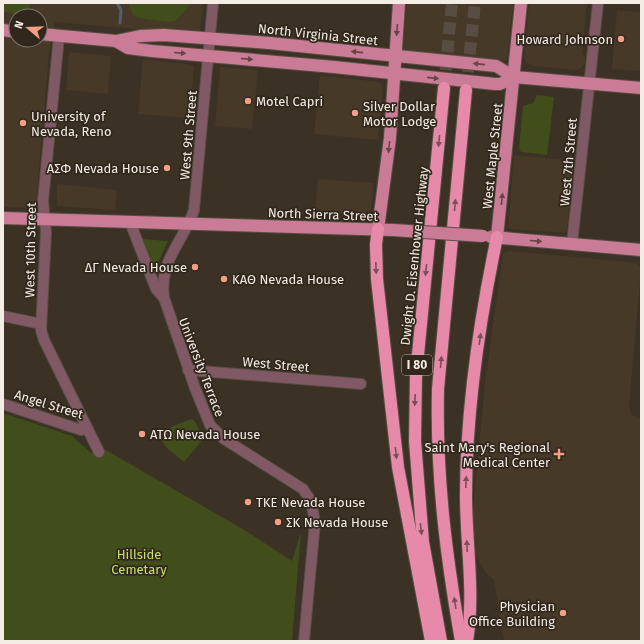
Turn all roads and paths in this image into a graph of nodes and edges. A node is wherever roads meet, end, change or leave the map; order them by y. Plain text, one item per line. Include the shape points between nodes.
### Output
1 (213, 3) edge
2 (399, 3) edge
3 (521, 3) edge
4 (598, 3) edge
5 (48, 35) edge
6 (59, 36) junction
7 (116, 41) junction
8 (209, 48) junction
9 (395, 65) junction
10 (514, 77) junction
11 (590, 83) junction
12 (444, 88) tunnel mouth
13 (641, 88) edge
14 (466, 90) tunnel mouth
15 (3, 218) edge
16 (45, 219) junction
17 (130, 222) junction
18 (189, 223) junction
19 (378, 229) junction
20 (497, 237) junction
21 (572, 244) junction
22 (641, 250) edge
23 (164, 298) junction
24 (3, 316) edge
25 (41, 324) junction
26 (188, 370) junction
27 (361, 384) dead end
28 (3, 404) edge
29 (88, 429) junction
30 (99, 452) dead end
31 (304, 641) edge
32 (431, 641) edge
33 (441, 641) edge
34 (462, 641) edge
35 (468, 641) edge

1 - 8 street, West 9th Street
2 -> 9 main road
3 - 10 main road, West Maple Street
4 - 11 street, West 7th Street
5 - 6 main road, North Virginia Street
6 - 7 main road, North Virginia Street
6 - 16 street, West 10th Street via 43,201
7 -> 8 main road, North Virginia Street via 128,48
7 - 8 main road, North Virginia Street via 164,35
8 -> 9 main road, North Virginia Street
9 -> 8 main road, North Virginia Street
8 - 18 street, West 9th Street via 195,206
10 -> 9 main road, North Virginia Street via 496,66
9 -> 10 main road, North Virginia Street via 495,84
9 -> 19 main road via 386,174
10 - 11 main road, North Virginia Street
20 -> 10 main road, West Maple Street
11 - 13 main road, North Virginia Street
11 - 21 street, West 7th Street
12 -> 33 highway, Dwight D. Eisenhower Highway / I 80 via 416,375 415,441 423,542
34 -> 14 highway, I 80 via 442,517 437,432 438,389
15 - 16 main road, North Sierra Street
16 - 17 main road, North Sierra Street
16 - 25 street, West 10th Street
17 - 18 main road, North Sierra Street
17 - 23 street via 156,289
18 - 19 main road, North Sierra Street
18 - 23 street, University Terrace via 168,261 163,284
19 - 20 main road, North Sierra Street, bridge
19 -> 32 highway via 377,279 397,460
20 -> 21 main road, North Sierra Street
35 -> 20 highway via 471,616 467,544 467,467 476,365
21 - 22 main road, North Sierra Street
23 - 26 street, University Terrace
24 - 25 street
25 - 29 street, West 10th Street via 42,335
26 - 27 street, West Street
26 - 31 street, University Terrace via 205,416 216,432 303,489 312,501 315,522
28 - 29 street, Angel Street via 81,430
29 - 30 street, West 10th Street

